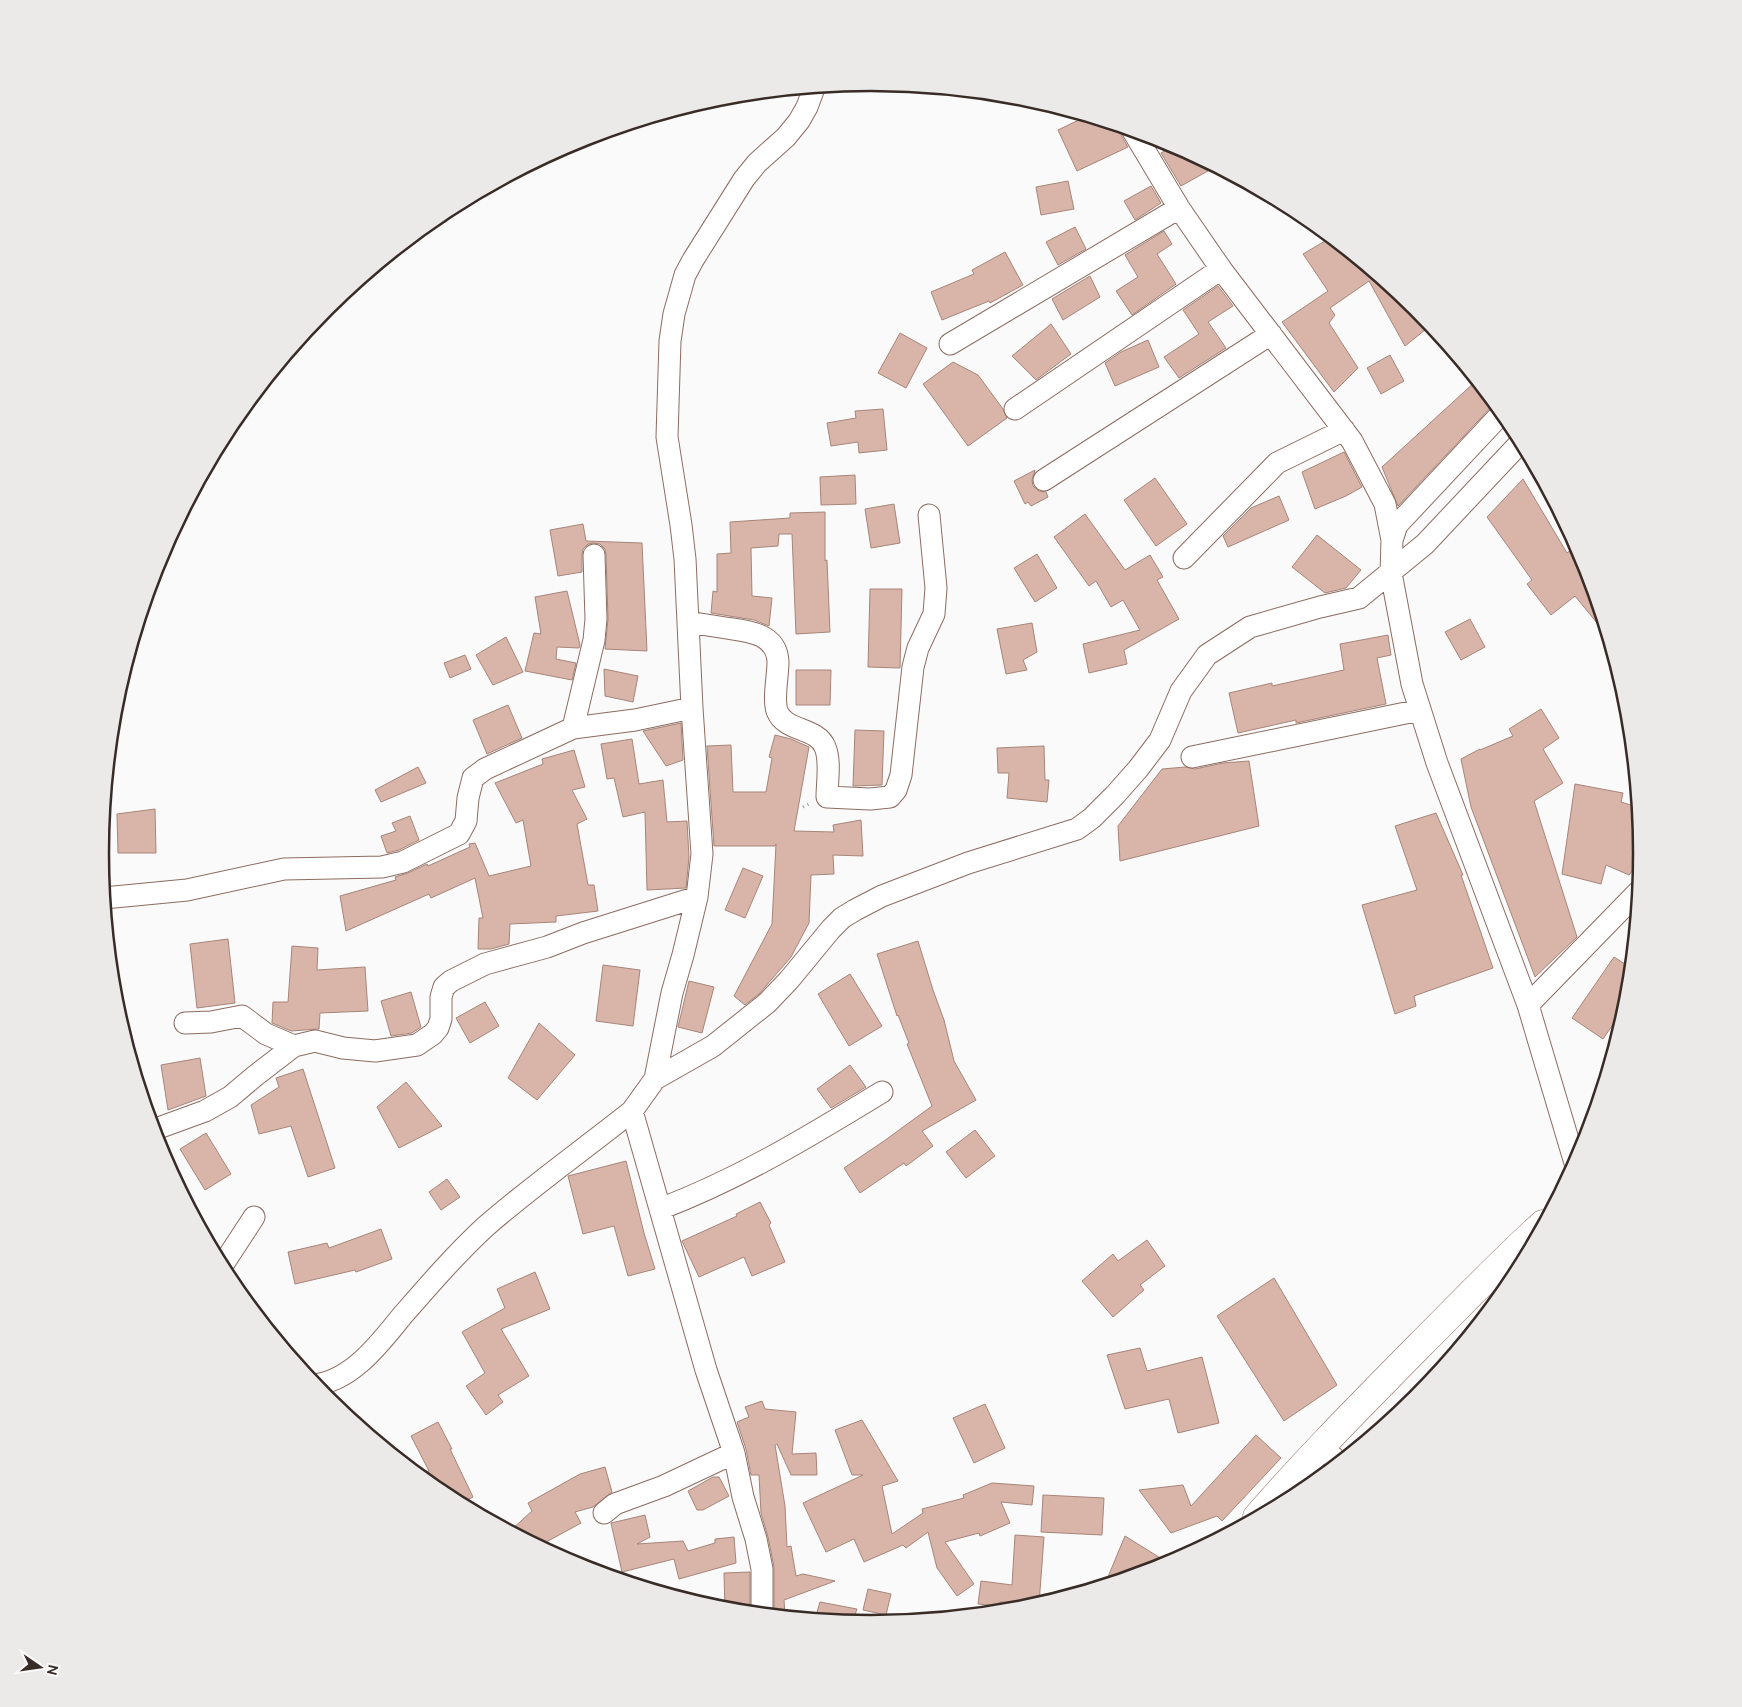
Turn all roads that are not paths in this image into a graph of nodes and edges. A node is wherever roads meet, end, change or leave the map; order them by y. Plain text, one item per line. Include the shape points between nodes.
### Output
1 (812, 94) edge
2 (1138, 140) edge
3 (1179, 208) junction
4 (1221, 269) junction
5 (1271, 334) junction
6 (950, 344) dead end
7 (1015, 409) dead end
8 (1497, 419) edge
9 (1344, 430) junction
10 (1516, 447) edge
11 (1044, 480) dead end
12 (929, 515) dead end
13 (1392, 540) junction
14 (594, 555) dead end
15 (1184, 558) dead end
16 (1391, 573) junction
17 (688, 622) junction
18 (692, 708) junction
19 (1420, 710) junction
20 (572, 728) junction
21 (1192, 757) dead end
22 (110, 897) edge
23 (697, 897) junction
24 (1632, 898) edge
25 (1528, 1005) junction
26 (185, 1023) dead end
27 (294, 1046) junction
28 (655, 1080) junction
29 (882, 1092) dead end
30 (632, 1112) junction
31 (160, 1127) edge
32 (1572, 1152) edge
33 (660, 1209) junction
34 (254, 1217) dead end
35 (1531, 1236) edge
36 (226, 1260) edge
37 (323, 1383) edge
38 (734, 1453) junction
39 (1330, 1454) edge
40 (1269, 1503) edge
41 (604, 1513) dead end
42 (762, 1607) edge

1 - 17 street via 799,121 744,179 693,260 685,274 674,314 667,438 682,525
2 - 3 street
3 - 4 street
3 - 6 street
4 - 5 street
4 - 7 street
5 - 9 street
5 - 11 street
8 - 13 street via 1398,525
9 - 13 street via 1385,504
9 - 15 street via 1277,462
10 - 16 street via 1425,544
12 - 17 street via 936,588 934,614 913,667 902,767 896,790 890,797 827,797 827,759 822,742 784,721 777,712 778,659 772,645 761,635 750,631
13 - 16 street
14 - 20 street via 594,640
16 - 19 street
16 - 28 street via 1359,598 1250,627 1207,655 1182,691 1160,740 1092,818 1077,829 968,864 882,896 855,910 831,929 767,1003 712,1046
17 - 18 street
18 - 20 street
18 - 23 street via 702,854
19 - 21 street
19 - 25 street
20 - 22 street via 485,769 473,778 466,821 459,834 403,862 382,867 284,868 187,890
23 - 27 street via 548,947 485,964 451,981 444,987 441,997 438,1028 417,1045 375,1051 315,1041
23 - 28 street via 672,993
24 - 25 street
25 - 32 street
26 - 27 street via 242,1016 266,1034
27 - 31 street via 230,1098
28 - 30 street
29 - 33 street via 749,1170
30 - 33 street
30 - 37 street via 486,1227 433,1279 363,1359 335,1380
33 - 38 street via 706,1370
34 - 36 street
35 - 39 main road
38 - 41 street via 671,1483 615,1504
38 - 42 street via 762,1569
39 - 40 main road via 1291,1478

